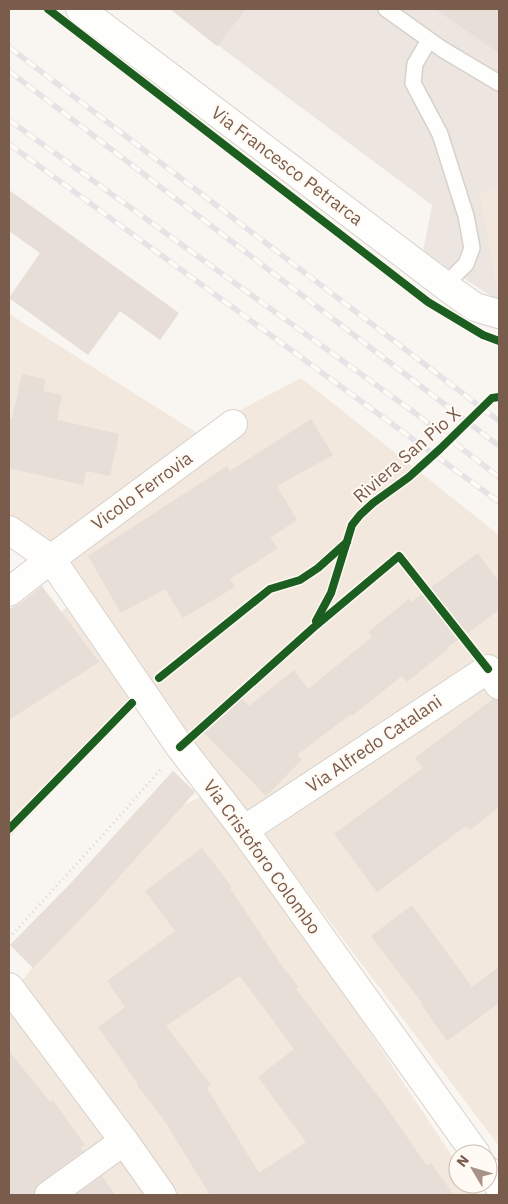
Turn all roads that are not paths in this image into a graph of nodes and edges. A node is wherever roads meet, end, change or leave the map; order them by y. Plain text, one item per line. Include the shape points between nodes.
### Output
1 (80, 9) edge
2 (386, 9) edge
3 (430, 40) junction
4 (499, 83) edge
5 (433, 276) junction
6 (499, 314) edge
7 (233, 424) dead end
8 (9, 530) edge
9 (51, 559) junction
10 (9, 592) edge
11 (499, 685) edge
12 (244, 830) junction
13 (9, 987) edge
14 (124, 1141) junction
15 (469, 1144) edge
16 (49, 1195) edge
17 (162, 1195) edge

1 - 5 street, Via Francesco Petrarca
2 - 3 lane
3 - 4 lane
3 - 5 lane via 415,64 413,84 440,134 466,216 472,248 466,264 451,279
5 - 6 street, Via Francesco Petrarca via 475,307
7 - 9 street, Vicolo Ferrovia
8 - 9 street
9 - 10 street, Vicolo Ferrovia
9 - 12 street, Via Cristoforo Colombo via 180,746
11 - 12 street, Via Alfredo Catalani via 488,668
12 - 15 street, Via Cristoforo Colombo
13 - 14 street
14 - 16 street
14 - 17 street

